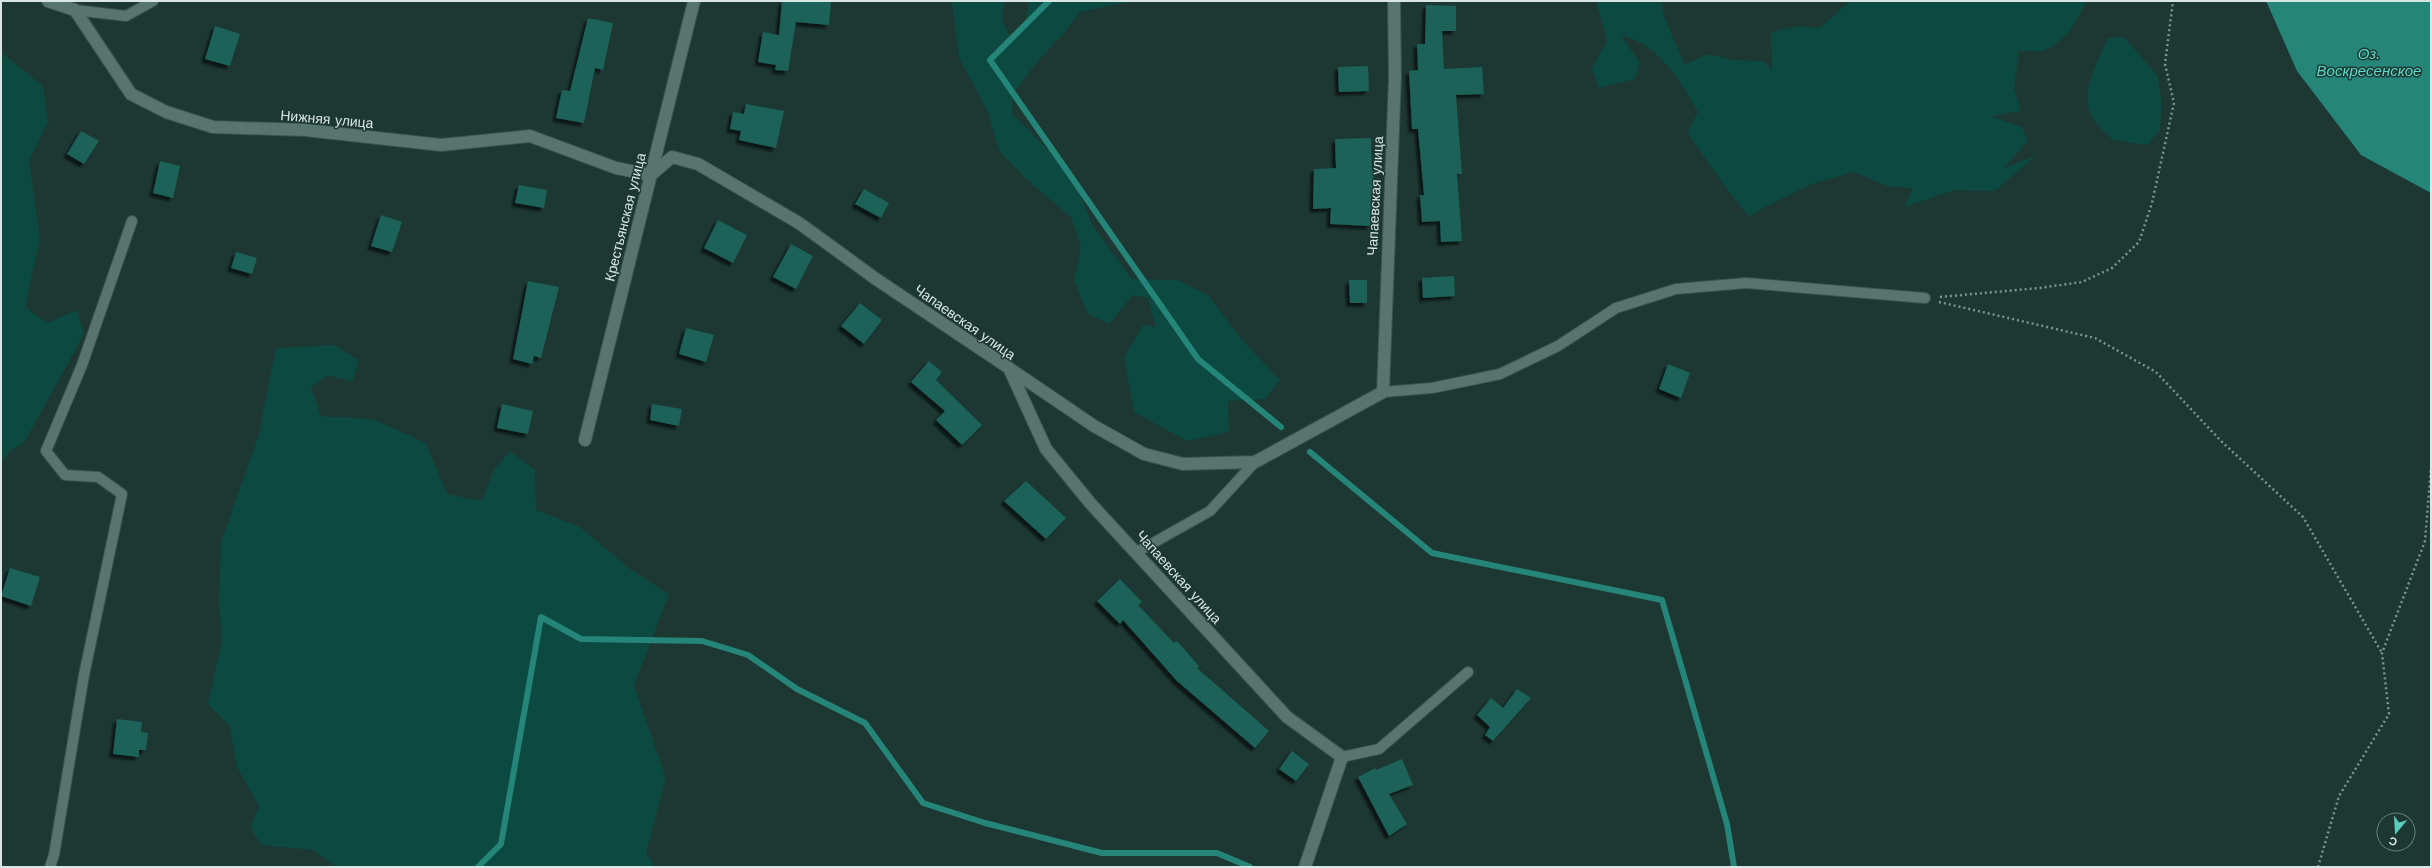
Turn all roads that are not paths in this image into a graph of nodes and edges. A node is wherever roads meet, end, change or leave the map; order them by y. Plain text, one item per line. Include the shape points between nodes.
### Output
1 (48, 1) edge
2 (153, 1) edge
3 (694, 1) edge
4 (1394, 1) edge
5 (75, 10) junction
6 (651, 175) junction
7 (132, 221) dead end
8 (1925, 298) road end
9 (1009, 368) junction
10 (1384, 392) junction
11 (585, 440) dead end
12 (1255, 462) junction
13 (1137, 552) junction
14 (1468, 672) dead end
15 (1342, 757) junction
16 (50, 867) edge
17 (1305, 867) edge

1 - 5 street
2 - 5 lane via 126,16
3 - 6 street, Крестьянская улица
4 - 10 street, Чапаевская улица via 1395,77
5 - 6 street, Нижняя улица via 131,94 166,112 213,127 305,130 441,145 530,136 616,168
6 - 9 street, Чапаевская улица via 672,157 698,164 799,223 876,279
6 - 11 street, Крестьянская улица
7 - 16 lane via 82,365 46,451 65,475 98,477 122,494 84,675
8 - 10 lane via 1746,283 1676,289 1616,308 1558,346 1500,374 1432,388
9 - 12 street via 1094,426 1144,454 1183,464
9 - 13 street, Чапаевская улица via 1046,449 1091,504
10 - 12 street
12 - 13 lane via 1210,511
13 - 15 street, Чапаевская улица via 1287,717
14 - 15 lane via 1379,749
15 - 17 street

